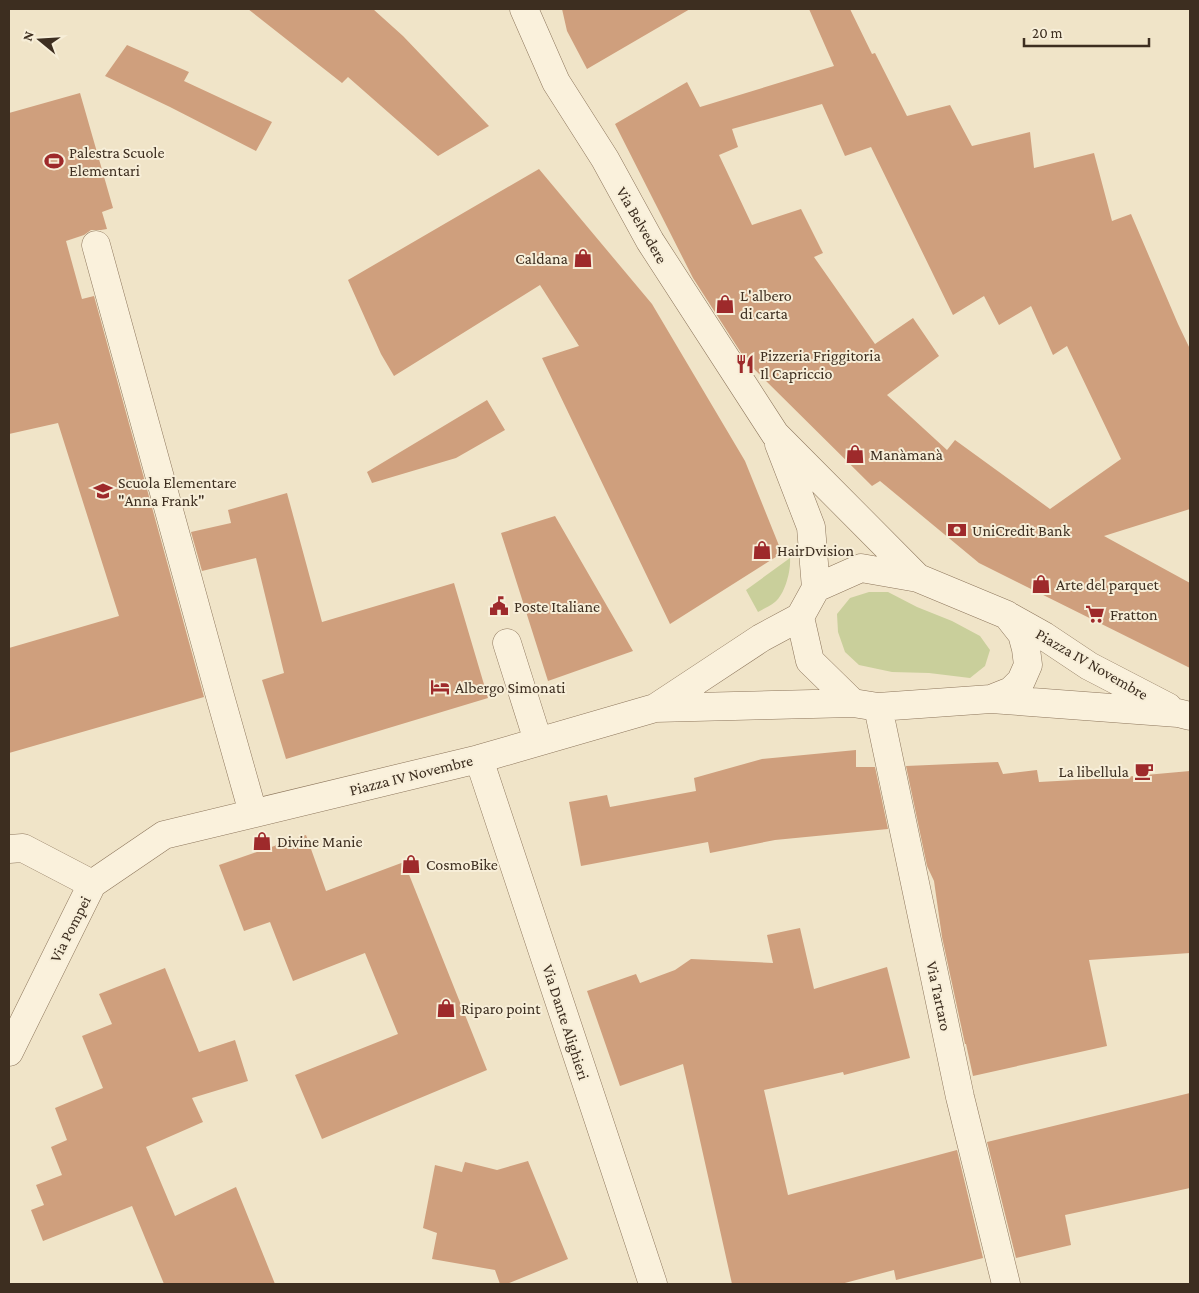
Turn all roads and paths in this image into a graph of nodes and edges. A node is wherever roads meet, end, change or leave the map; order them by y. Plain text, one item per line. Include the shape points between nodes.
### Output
1 (524, 9) edge
2 (96, 245) dead end
3 (775, 434) junction
4 (918, 578) junction
5 (816, 588) junction
6 (1007, 615) junction
7 (800, 617) junction
8 (507, 643) dead end
9 (991, 699) junction
10 (866, 705) junction
11 (655, 708) junction
12 (1184, 714) edge
13 (538, 741) junction
14 (478, 759) junction
15 (254, 814) junction
16 (164, 835) joint
17 (9, 849) edge
18 (92, 884) junction
19 (9, 1052) edge
20 (653, 1284) edge
21 (1006, 1284) edge

1 - 3 street, Via Belvedere via 556,82 605,159 650,242
2 - 15 street
3 - 4 street, Via Belvedere
3 - 5 street, Via Belvedere via 811,527
4 - 5 street, Piazza IV Novembre via 862,568
4 - 6 street, Piazza IV Novembre
5 - 7 street
6 - 9 street, Piazza IV Novembre via 1022,634 1028,665 1021,681 1010,691
6 - 12 street, Piazza IV Novembre via 1089,666
7 - 10 street via 810,661
7 - 11 street, Piazza IV Novembre via 761,638
8 - 13 street
9 - 10 street, Piazza IV Novembre
9 - 12 street, Piazza IV Novembre
10 - 11 street, Piazza IV Novembre
10 - 21 street, Via Tartaro
11 - 13 street, Piazza IV Novembre
13 - 14 street, Piazza IV Novembre
14 - 15 street, Piazza IV Novembre
14 - 20 street, Via Dante Alighieri
15 - 16 street, Piazza IV Novembre
16 - 18 street, Via Pompei
17 - 18 street via 23,848
18 - 19 street, Via Pompei

